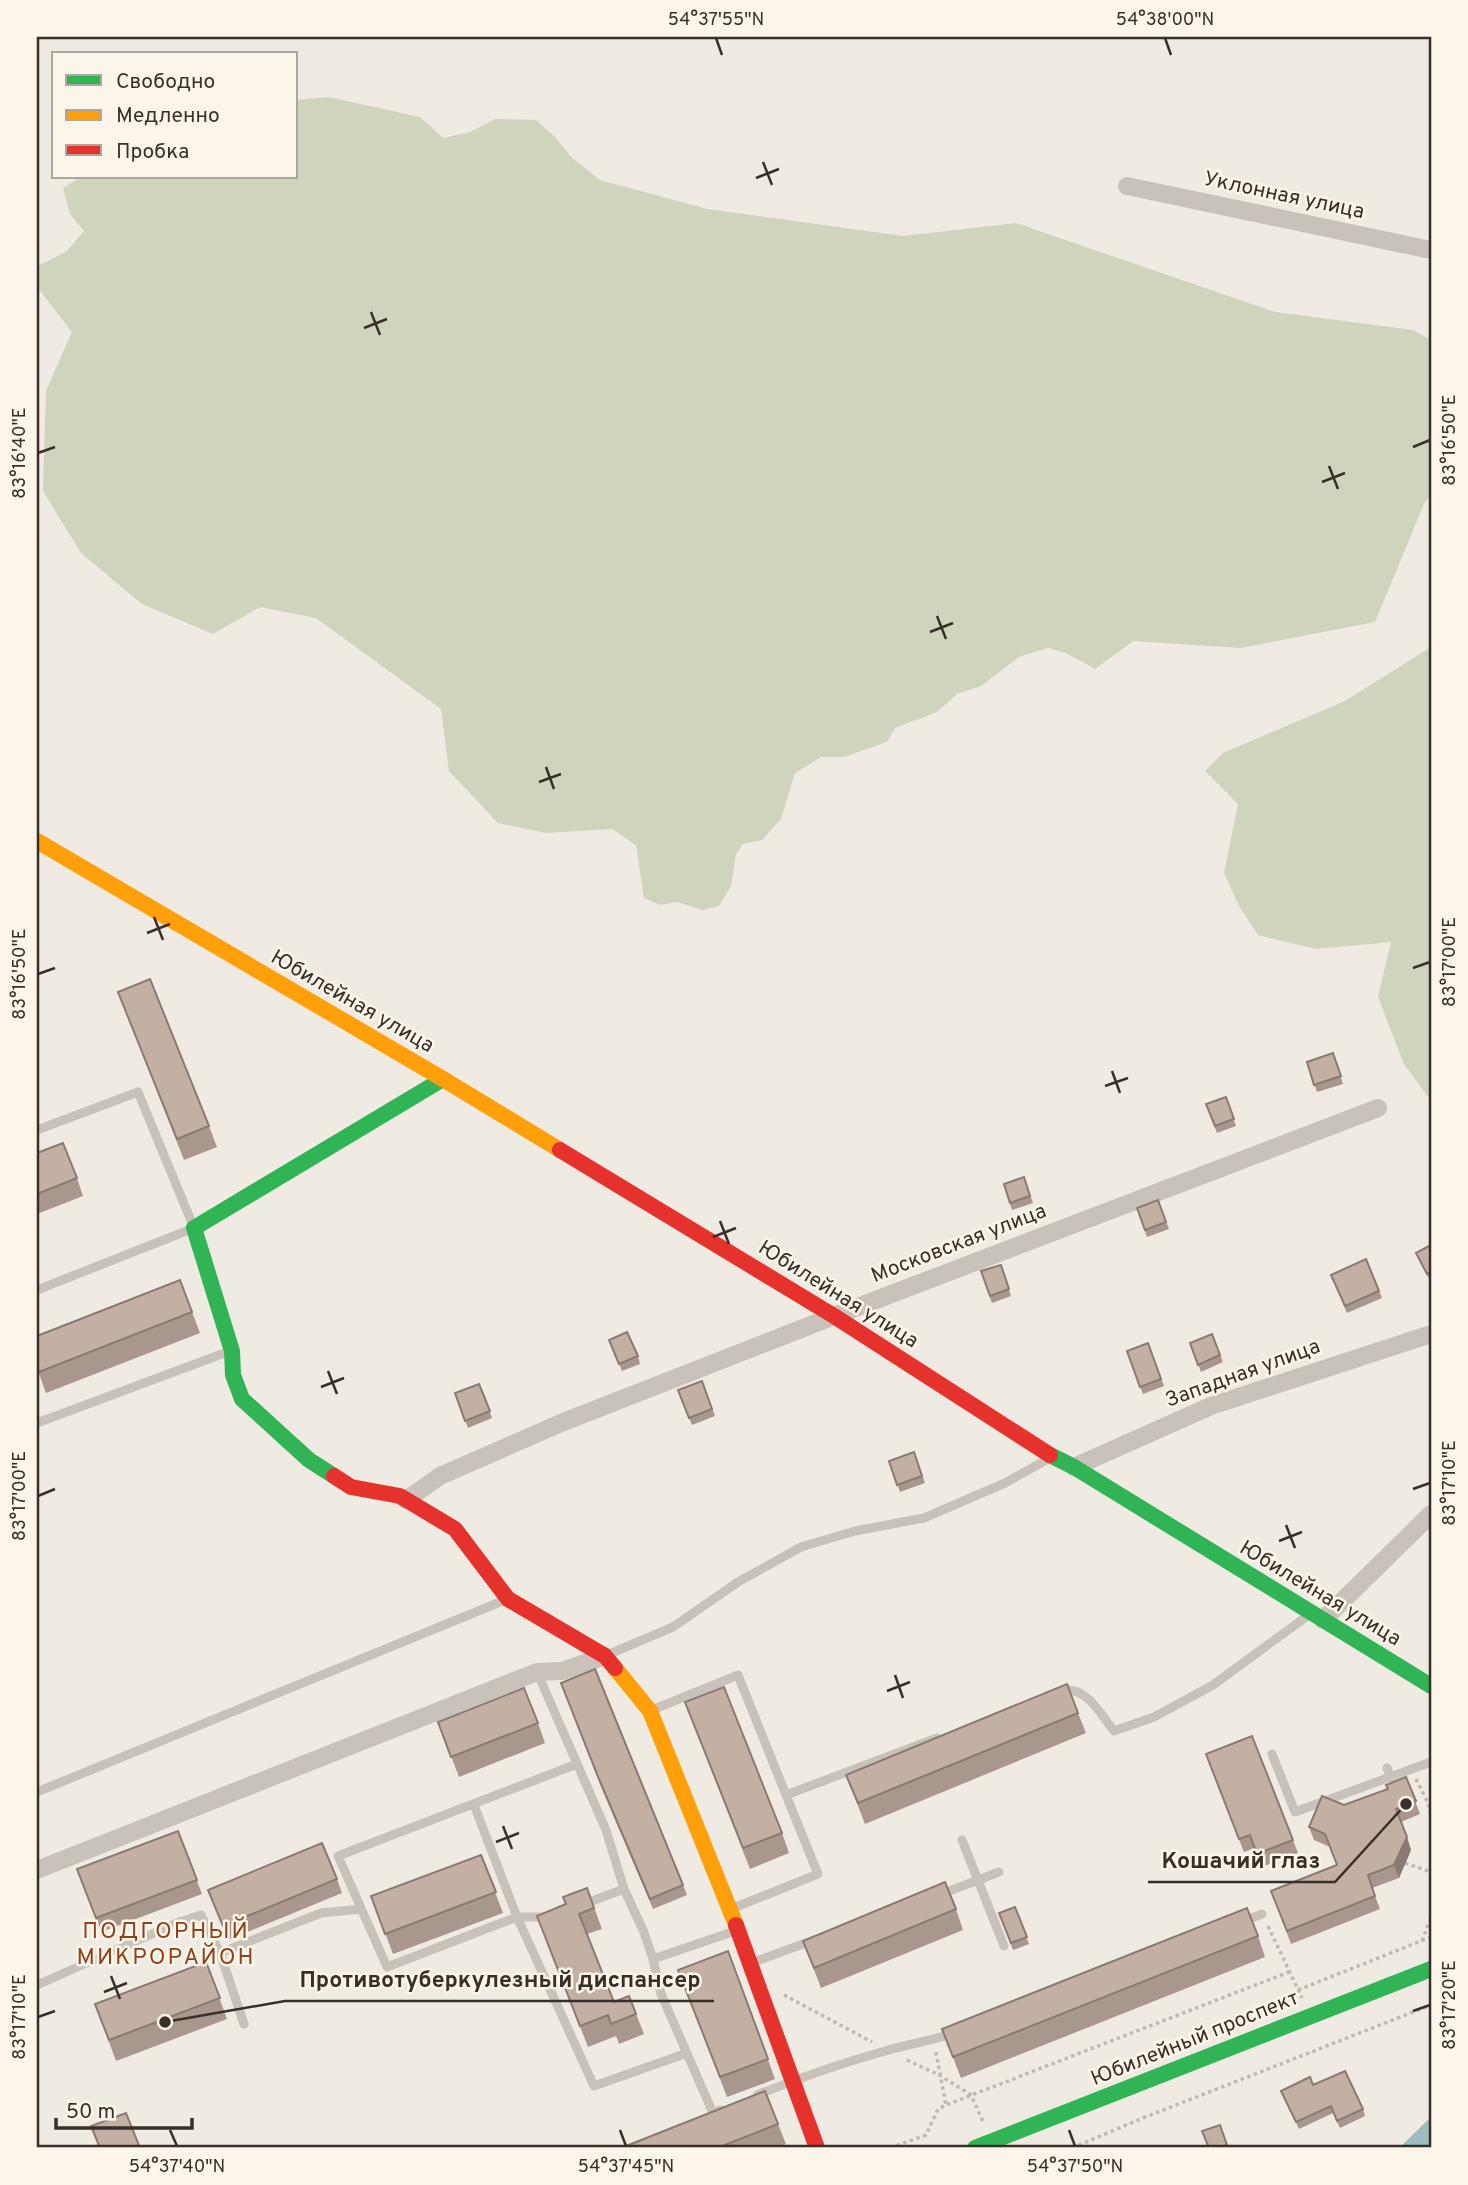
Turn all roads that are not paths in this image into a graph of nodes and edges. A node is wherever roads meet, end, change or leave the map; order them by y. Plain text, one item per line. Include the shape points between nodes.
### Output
1 (1127, 186) dead end
2 (1431, 250) edge
3 (37, 841) edge
4 (443, 1079) junction
5 (1378, 1108) dead end
6 (37, 1130) edge
7 (194, 1228) junction
8 (37, 1290) edge
9 (834, 1316) junction
10 (1431, 1334) edge
11 (232, 1351) junction
12 (37, 1423) edge
13 (1053, 1457) junction
14 (1074, 1467) junction
15 (406, 1500) junction
16 (1431, 1514) edge
17 (508, 1599) junction
18 (1317, 1616) junction
19 (605, 1656) junction
20 (537, 1672) junction
21 (1431, 1686) edge
22 (1054, 1694) edge
23 (650, 1711) junction
24 (952, 1732) edge
25 (1272, 1754) dead end
26 (1431, 1762) edge
27 (577, 1764) junction
28 (1387, 1768) dead end
29 (1391, 1778) junction
30 (37, 1792) edge
31 (786, 1795) junction
32 (474, 1805) junction
33 (962, 1840) dead end
34 (37, 1870) edge
35 (999, 1872) dead end
36 (978, 1880) junction
37 (624, 1889) junction
38 (927, 1899) edge
39 (361, 1909) junction
40 (567, 1910) edge
41 (730, 1910) junction
42 (556, 1914) edge
43 (1262, 1914) road end
44 (517, 1917) junction
45 (1226, 1928) edge
46 (738, 1930) junction
47 (826, 1936) edge
48 (1004, 1946) dead end
49 (220, 1953) junction
50 (653, 1959) junction
51 (750, 1964) junction
52 (1431, 1969) edge
53 (37, 1985) edge
54 (244, 2024) dead end
55 (958, 2031) edge
56 (687, 2053) junction
57 (792, 2081) junction
58 (746, 2099) edge
59 (735, 2104) edge
60 (713, 2113) junction
61 (702, 2118) edge
62 (817, 2148) edge
63 (975, 2148) edge

1 - 2 street, Уклонная улица
3 - 4 main road, Юбилейная улица
4 - 7 main road
4 - 9 main road, Юбилейная улица
5 - 9 street, Московская улица
6 - 7 lane via 138,1092
7 - 8 lane
7 - 11 main road
9 - 13 main road, Юбилейная улица
9 - 15 street, Московская улица via 561,1423 440,1476
10 - 14 street, Западная улица via 1211,1406
11 - 12 lane
11 - 15 main road via 233,1375 242,1399 309,1460 351,1487
13 - 14 main road, Юбилейная улица
13 - 19 lane via 924,1518 802,1547 738,1582 673,1627
14 - 18 main road, Юбилейная улица
15 - 17 main road via 455,1529
16 - 18 street
17 - 19 main road
17 - 30 lane
18 - 21 main road, Юбилейная улица
18 - 22 lane via 1213,1685 1154,1717 1114,1731 1084,1694 1066,1689
19 - 20 street via 562,1671
19 - 23 main road
20 - 27 lane
20 - 34 street
23 - 31 lane via 738,1675
23 - 41 main road
24 - 31 lane
25 - 29 lane via 1295,1812
26 - 29 lane
27 - 32 lane
27 - 37 lane via 606,1830
28 - 29 lane
31 - 41 lane via 818,1874
32 - 39 lane via 338,1856
32 - 44 lane
33 - 36 lane
35 - 36 lane
36 - 38 lane
36 - 48 lane
37 - 40 lane
37 - 50 lane
39 - 44 lane via 387,1967
39 - 49 lane via 321,1913
41 - 46 main road
42 - 44 lane via 545,1919
43 - 45 lane
44 - 56 lane via 594,2085
46 - 50 lane
46 - 51 main road
47 - 51 lane
49 - 53 lane via 201,1915
49 - 54 lane
50 - 56 lane via 661,1994
51 - 57 main road
52 - 63 main road, Юбилейный проспект
55 - 57 lane
56 - 60 lane
57 - 58 lane
57 - 62 main road
59 - 60 lane
60 - 61 lane

